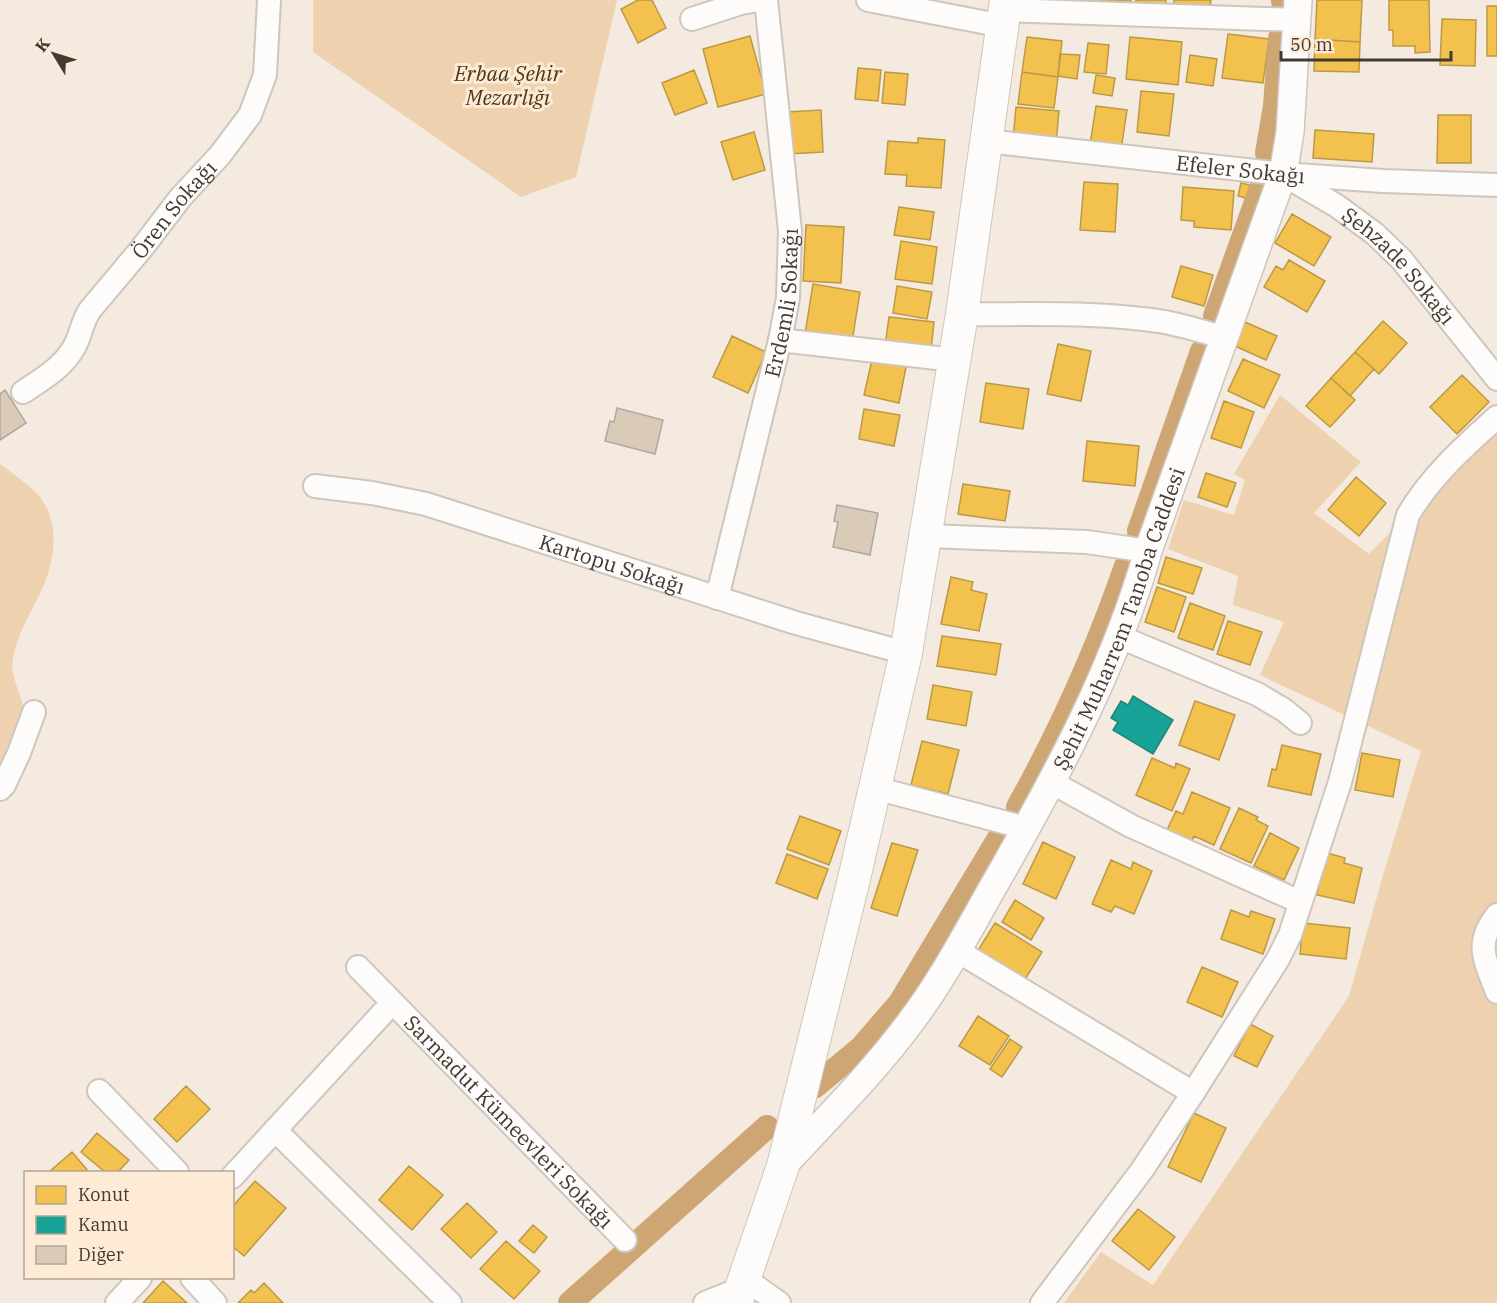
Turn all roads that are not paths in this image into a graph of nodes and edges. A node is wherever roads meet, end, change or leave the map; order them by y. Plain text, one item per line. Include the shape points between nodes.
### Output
1 (269, 0) edge
2 (758, 0) edge
3 (766, 0) edge
4 (868, 0) edge
5 (1297, 10) edge
6 (1004, 12) edge
7 (692, 19) dead end
8 (986, 141) junction
9 (1283, 174) junction
10 (1497, 185) edge
11 (962, 314) junction
12 (1223, 337) junction
13 (780, 340) junction
14 (954, 360) junction
15 (1497, 380) edge
16 (23, 392) dead end
17 (1497, 417) edge
18 (315, 486) dead end
19 (927, 536) junction
20 (1148, 551) junction
21 (717, 598) junction
22 (1120, 637) junction
23 (906, 652) junction
24 (34, 712) dead end
25 (1300, 723) dead end
26 (1051, 782) junction
27 (875, 788) junction
28 (0, 789) edge
29 (1026, 828) junction
30 (1300, 902) junction
31 (1497, 915) edge
32 (956, 950) junction
33 (358, 967) dead end
34 (1497, 992) edge
35 (392, 1003) junction
36 (99, 1091) dead end
37 (1193, 1094) junction
38 (275, 1130) junction
39 (783, 1166) junction
40 (175, 1171) edge
41 (234, 1175) edge
42 (625, 1240) dead end
43 (139, 1279) edge
44 (193, 1279) edge
45 (740, 1290) edge
46 (117, 1303) edge
47 (215, 1303) edge
48 (450, 1303) edge
49 (705, 1303) edge
50 (779, 1303) edge
51 (1042, 1303) edge

1 - 16 street, Ören Sokağı via 265,75 250,115 90,310 67,358
2 - 7 street
3 - 13 street, Erdemli Sokağı via 790,231 788,298
4 - 6 street
5 - 6 street
5 - 9 street, Şehit Muharrem Tanoba Caddesi via 1290,132
6 - 8 main road
8 - 9 street, Efeler Sokağı
8 - 11 main road
9 - 10 street, Efeler Sokağı
9 - 12 street, Şehit Muharrem Tanoba Caddesi
9 - 15 street, Şehzade Sokağı via 1337,206 1401,259
11 - 12 street via 1131,318 1166,322
11 - 14 main road
12 - 20 street, Şehit Muharrem Tanoba Caddesi
13 - 14 street
13 - 21 street, Erdemli Sokağı
14 - 19 main road
17 - 30 street via 1428,485 1408,515 1340,782
18 - 21 street, Kartopu Sokağı via 426,504
19 - 20 street via 1087,542
19 - 23 main road
20 - 22 street, Şehit Muharrem Tanoba Caddesi
21 - 23 street, Kartopu Sokağı
22 - 25 street via 1257,694
22 - 26 street, Şehit Muharrem Tanoba Caddesi
23 - 27 main road
24 - 28 street
26 - 29 street, Şehit Muharrem Tanoba Caddesi
26 - 30 street via 1131,826
27 - 29 street
27 - 39 main road
29 - 32 street, Şehit Muharrem Tanoba Caddesi
30 - 37 street via 1278,959
31 - 34 street via 1487,927 1482,943
32 - 37 street
32 - 39 street, Şehit Muharrem Tanoba Caddesi via 896,1041
33 - 35 street, Sarmadut Kümeevleri Sokağı
35 - 38 street, Sarmadut Kümeevleri Sokağı
35 - 42 street, Sarmadut Kümeevleri Sokağı
36 - 40 street
37 - 51 street via 1142,1170
38 - 41 street, Sarmadut Kümeevleri Sokağı
38 - 48 street
39 - 45 main road
43 - 46 street
44 - 47 street
45 - 49 street
45 - 50 street

